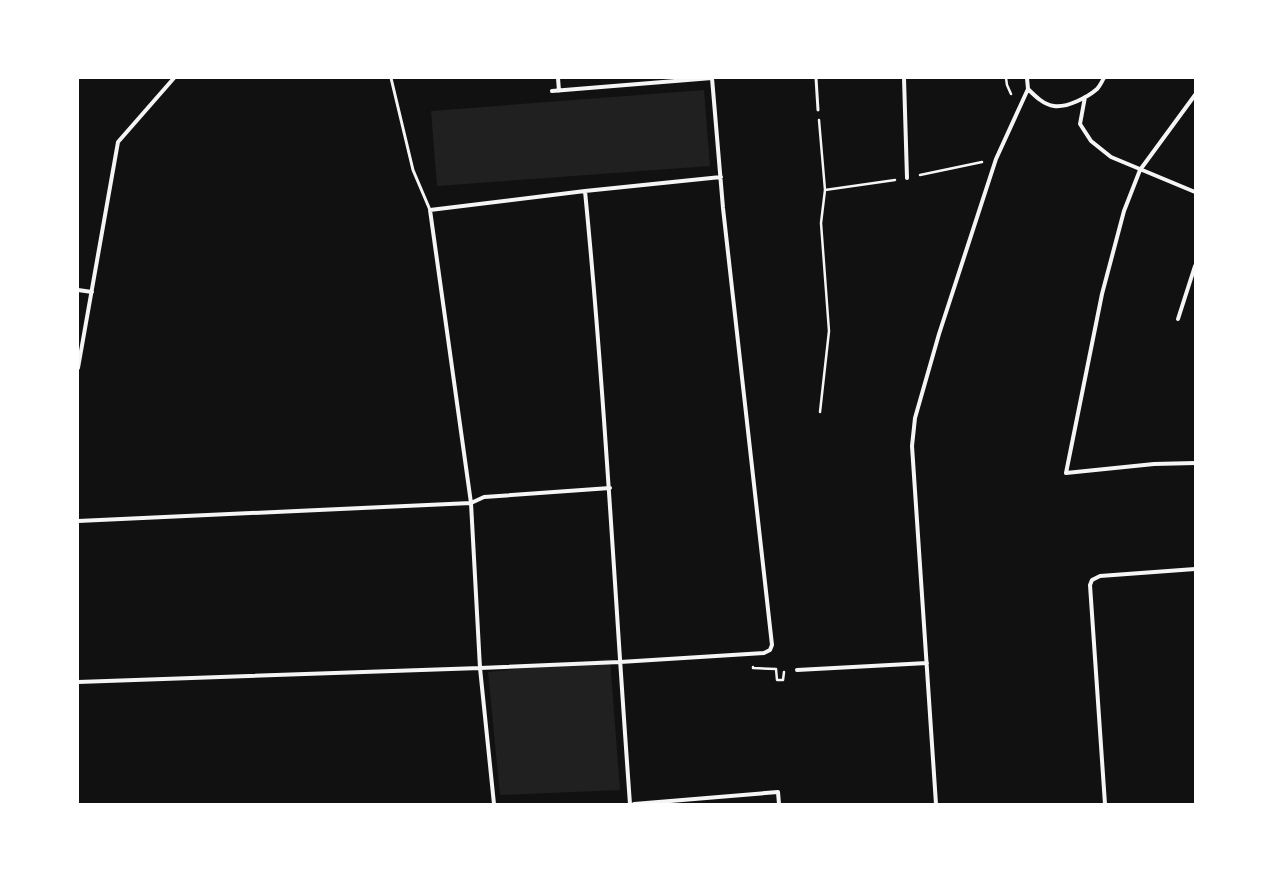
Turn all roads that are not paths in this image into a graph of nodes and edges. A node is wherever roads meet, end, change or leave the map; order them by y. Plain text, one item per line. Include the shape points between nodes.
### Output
1 (174, 78) edge
2 (391, 78) edge
3 (558, 78) edge
4 (712, 78) edge
5 (816, 78) edge
6 (904, 78) edge
7 (1027, 78) edge
8 (1104, 78) edge
9 (1028, 89) junction
10 (552, 91) dead end
11 (559, 91) junction
12 (1195, 95) edge
13 (1085, 97) junction
14 (818, 110) road end
15 (1140, 170) junction
16 (721, 177) junction
17 (907, 178) dead end
18 (585, 191) junction
19 (1195, 192) edge
20 (430, 210) junction
21 (1195, 266) edge
22 (78, 290) edge
23 (92, 292) junction
24 (1178, 319) dead end
25 (78, 368) edge
26 (1195, 463) edge
27 (610, 488) junction
28 (471, 503) junction
29 (78, 521) edge
30 (1195, 569) edge
31 (620, 662) junction
32 (927, 664) junction
33 (480, 668) junction
34 (797, 670) road end
35 (78, 682) edge
36 (494, 804) edge
37 (630, 804) edge
38 (634, 804) edge
39 (779, 804) edge
40 (936, 804) edge
41 (1105, 804) edge

1 - 23 street via 118,142
2 - 20 lane via 413,170
3 - 11 street
4 - 11 street
4 - 16 street
5 - 14 lane
6 - 17 street
7 - 9 street
8 - 13 street via 1097,88
9 - 13 street via 1041,101 1054,106 1079,101
9 - 32 street via 996,159 938,334 915,418 912,446
10 - 11 street
12 - 15 street
13 - 15 street via 1080,124 1091,141 1111,157
15 - 19 street
15 - 26 street via 1124,211 1102,294 1066,473 1154,464
16 - 18 street
16 - 31 street via 772,645 770,650 764,653
18 - 20 street
18 - 27 street
20 - 28 street
21 - 24 street
22 - 23 street
23 - 25 street
27 - 28 street via 484,497
27 - 31 street
28 - 29 street
28 - 33 street
30 - 41 street via 1100,576 1092,580 1090,585
31 - 33 street
31 - 37 street
32 - 34 street
32 - 40 street
33 - 35 street
33 - 36 street
38 - 39 street via 778,792

